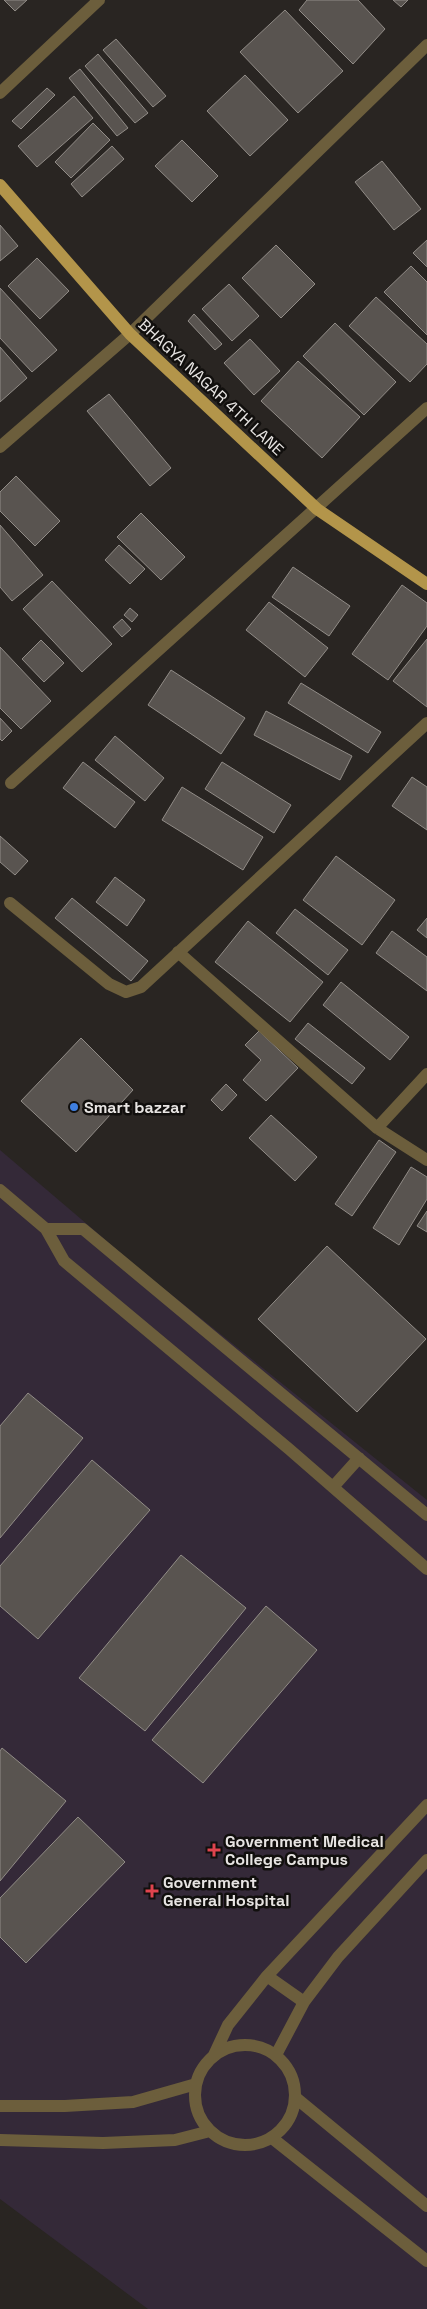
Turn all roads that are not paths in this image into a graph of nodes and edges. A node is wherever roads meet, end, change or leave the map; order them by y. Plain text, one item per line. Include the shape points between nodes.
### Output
1 (99, 0) edge
2 (427, 45) edge
3 (0, 94) edge
4 (0, 185) edge
5 (130, 334) junction
6 (427, 408) edge
7 (0, 447) edge
8 (317, 509) junction
9 (427, 584) edge
10 (427, 723) edge
11 (10, 783) dead end
12 (10, 903) dead end
13 (178, 952) junction
14 (427, 1074) edge
15 (377, 1128) junction
16 (427, 1160) edge
17 (0, 1190) edge
18 (46, 1229) junction
19 (359, 1458) junction
20 (333, 1487) junction
21 (427, 1515) edge
22 (427, 1569) edge
23 (427, 1805) edge
24 (427, 1860) edge
25 (266, 1976) junction
26 (304, 2002) junction
27 (214, 2055) junction
28 (276, 2055) junction
29 (196, 2084) junction
30 (296, 2098) junction
31 (0, 2106) edge
32 (210, 2131) junction
33 (272, 2138) junction
34 (0, 2140) edge
35 (427, 2206) edge
36 (427, 2260) edge

1 - 3 street
2 - 5 street
4 - 5 main road, BHAGYA NAGAR 4TH LANE
5 - 7 street
5 - 8 main road, BHAGYA NAGAR 4TH LANE
6 - 8 street
8 - 9 main road, BHAGYA NAGAR 4TH LANE
8 - 11 street
10 - 13 street
12 - 13 street via 109,984 126,992 141,987
13 - 15 street
14 - 15 street
15 - 16 street
17 - 18 street
18 - 19 street via 83,1229
18 - 20 street via 64,1261
19 - 20 street
19 - 21 street
20 - 22 street
23 - 25 street
24 - 26 street via 338,1957
25 - 26 street
25 - 27 street via 228,2025
26 - 28 street
27 - 28 street via 228,2047 245,2044 262,2047
27 - 29 street via 202,2068
28 - 30 street via 288,2067
29 - 31 street via 133,2102
29 - 32 street via 195,2101 200,2117
30 - 33 street via 284,2128
30 - 35 street
32 - 33 street via 224,2141 240,2145
32 - 34 street via 175,2140 103,2143
33 - 36 street

